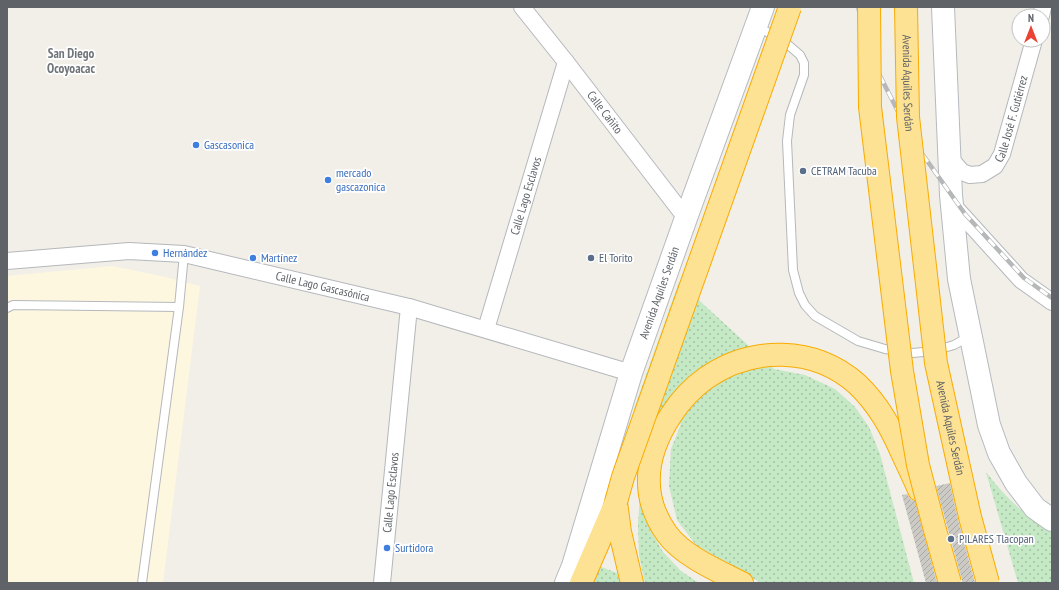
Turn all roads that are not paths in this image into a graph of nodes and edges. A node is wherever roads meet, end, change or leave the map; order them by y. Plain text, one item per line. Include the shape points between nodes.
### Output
1 (522, 7) edge
2 (790, 7) edge
3 (869, 7) edge
4 (906, 7) edge
5 (943, 7) edge
6 (760, 16) edge
7 (1032, 48) edge
8 (566, 62) junction
9 (949, 157) junction
10 (953, 205) junction
11 (686, 218) junction
12 (184, 254) junction
13 (7, 261) edge
14 (1052, 302) edge
15 (179, 307) junction
16 (409, 307) junction
17 (7, 308) edge
18 (486, 329) junction
19 (971, 335) junction
20 (631, 373) junction
21 (616, 502) junction
22 (1052, 520) edge
23 (935, 530) junction
24 (142, 583) edge
25 (382, 583) edge
26 (566, 583) edge
27 (581, 583) edge
28 (632, 583) edge
29 (742, 583) edge
30 (950, 583) edge
31 (988, 583) edge

1 - 8 street, Calle Cañito
2 - 21 highway, bridge
3 - 23 highway, bridge via 870,107 902,371 918,464
4 - 31 highway, Avenida Aquiles Serdán, bridge via 908,118 936,363 970,517
5 - 9 street
6 - 11 street, Avenida Aquiles Serdán
6 - 19 lane via 800,55 804,63 804,75 790,115 787,141 793,270 799,294 805,305 815,316 858,340 886,350 913,354 933,352
7 - 9 street, Calle José F. Gutiérrez via 1002,154 995,166 982,174 970,176 962,172
8 - 11 street, Calle Cañito
8 - 18 street, Calle Lago Esclavos
9 - 10 street
10 - 14 street via 1021,280
10 - 19 street via 959,279
11 - 20 street, Avenida Aquiles Serdán
12 - 13 street, Calle Lago Gascasónica via 129,251
12 - 15 lane
12 - 16 street, Calle Lago Gascasónica
15 - 17 lane via 13,305
15 - 24 lane
16 - 18 street, Calle Lago Gascasónica
16 - 25 street, Calle Lago Esclavos
18 - 20 street, Calle Lago Gascasónica
19 - 22 street via 989,425 999,453 1016,483 1035,508
20 - 26 street, Avenida Aquiles Serdán
21 - 27 highway
21 - 28 highway
23 - 29 highway, bridge via 886,419 857,384 818,360 784,354 753,357 739,361 706,378 676,406 653,451 649,474 655,512 677,545
23 - 30 highway, bridge

